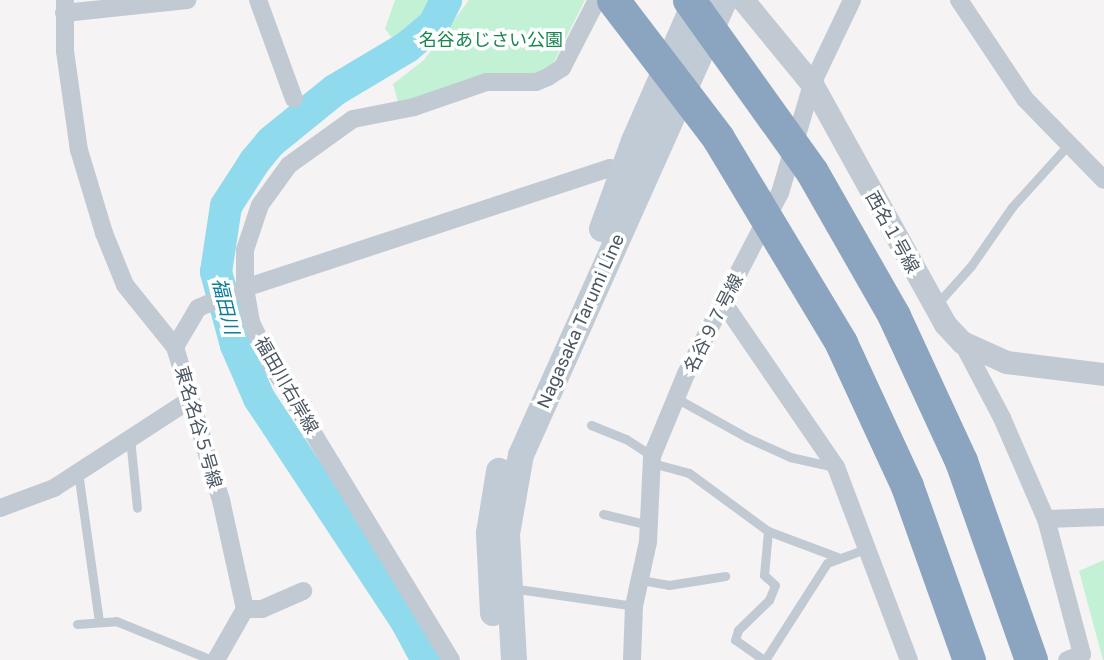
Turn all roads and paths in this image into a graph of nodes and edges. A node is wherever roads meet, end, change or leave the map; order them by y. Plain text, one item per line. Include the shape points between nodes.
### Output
1 (187, 0) edge
2 (258, 0) edge
3 (597, 0) edge
4 (613, 0) edge
5 (689, 0) edge
6 (696, 0) edge
7 (725, 0) edge
8 (743, 0) edge
9 (852, 0) edge
10 (959, 0) edge
11 (64, 6) edge
12 (812, 84) junction
13 (294, 99) dead end
14 (1069, 144) junction
15 (634, 177) junction
16 (1104, 180) edge
17 (244, 288) junction
18 (723, 302) junction
19 (935, 307) junction
20 (962, 342) junction
21 (175, 347) junction
22 (1104, 374) edge
23 (676, 398) junction
24 (191, 399) junction
25 (591, 425) dead end
26 (130, 438) junction
27 (652, 460) junction
28 (836, 467) junction
29 (78, 472) junction
30 (0, 508) edge
31 (137, 508) dead end
32 (603, 514) dead end
33 (1104, 517) edge
34 (1046, 519) junction
35 (649, 525) junction
36 (768, 531) junction
37 (868, 548) junction
38 (837, 557) junction
39 (725, 576) dead end
40 (641, 580) junction
41 (509, 588) junction
42 (303, 591) dead end
43 (634, 606) junction
44 (245, 608) junction
45 (99, 622) junction
46 (77, 624) dead end
47 (214, 660) edge
48 (452, 660) edge
49 (496, 660) edge
50 (514, 660) edge
51 (632, 660) edge
52 (765, 660) edge
53 (909, 660) edge
54 (969, 660) edge
55 (1031, 660) edge
56 (1067, 660) edge

1 - 11 street
2 - 13 street
3 - 17 street, 福田川右岸線 via 562,68 536,82 486,82 414,107 353,119 289,165 260,205 245,250
4 - 54 highway via 725,148 841,342 907,486
5 - 55 highway via 792,141 894,316 961,461
6 - 15 main road, Nagasaka Tarumi Line
7 - 15 main road, Nagasaka Tarumi Line
8 - 12 street, 西名１号線
9 - 12 street, 名谷９７号線
10 - 14 street via 999,66
11 - 21 street, 東名名谷５号線 via 79,150 104,233 125,285
12 - 18 street, 名谷９７号線 via 780,193
12 - 19 street, 西名１号線
14 - 16 street
14 - 19 lane via 1012,207 971,266
15 - 17 street via 610,167
15 - 41 main road, Nagasaka Tarumi Line via 521,456 507,534
15 - 49 main road, Nagasaka Tarumi Line via 504,452 489,533
17 - 21 street via 198,308
17 - 48 street, 福田川右岸線 via 251,322 272,366
18 - 23 street, 名谷９７号線
18 - 28 street
19 - 20 street, 西名１号線
20 - 22 street, 西名１号線 via 1006,362
20 - 34 street via 1003,418
21 - 24 street, 東名名谷５号線
23 - 27 street, 名谷９７号線
23 - 28 lane via 769,447
24 - 26 street
24 - 44 street, 東名名谷５号線 via 221,500
25 - 27 lane via 626,439
26 - 29 street
26 - 31 lane
27 - 35 street, 名谷９７号線
27 - 36 lane via 688,473
28 - 37 street
29 - 30 street via 54,488
29 - 45 lane
32 - 35 lane
33 - 34 street
34 - 56 street via 1083,654
35 - 40 street, 名谷９７号線
36 - 38 lane
36 - 52 lane via 764,575 775,585 769,600 738,630 735,640
37 - 38 lane
37 - 53 street
38 - 52 lane via 827,563
39 - 40 lane via 670,585
40 - 43 street, 名谷９７号線
41 - 43 lane
41 - 50 main road, Nagasaka Tarumi Line
42 - 44 street via 262,609
43 - 51 street, 名谷９７号線
44 - 47 street
45 - 46 lane
45 - 47 lane via 116,621

